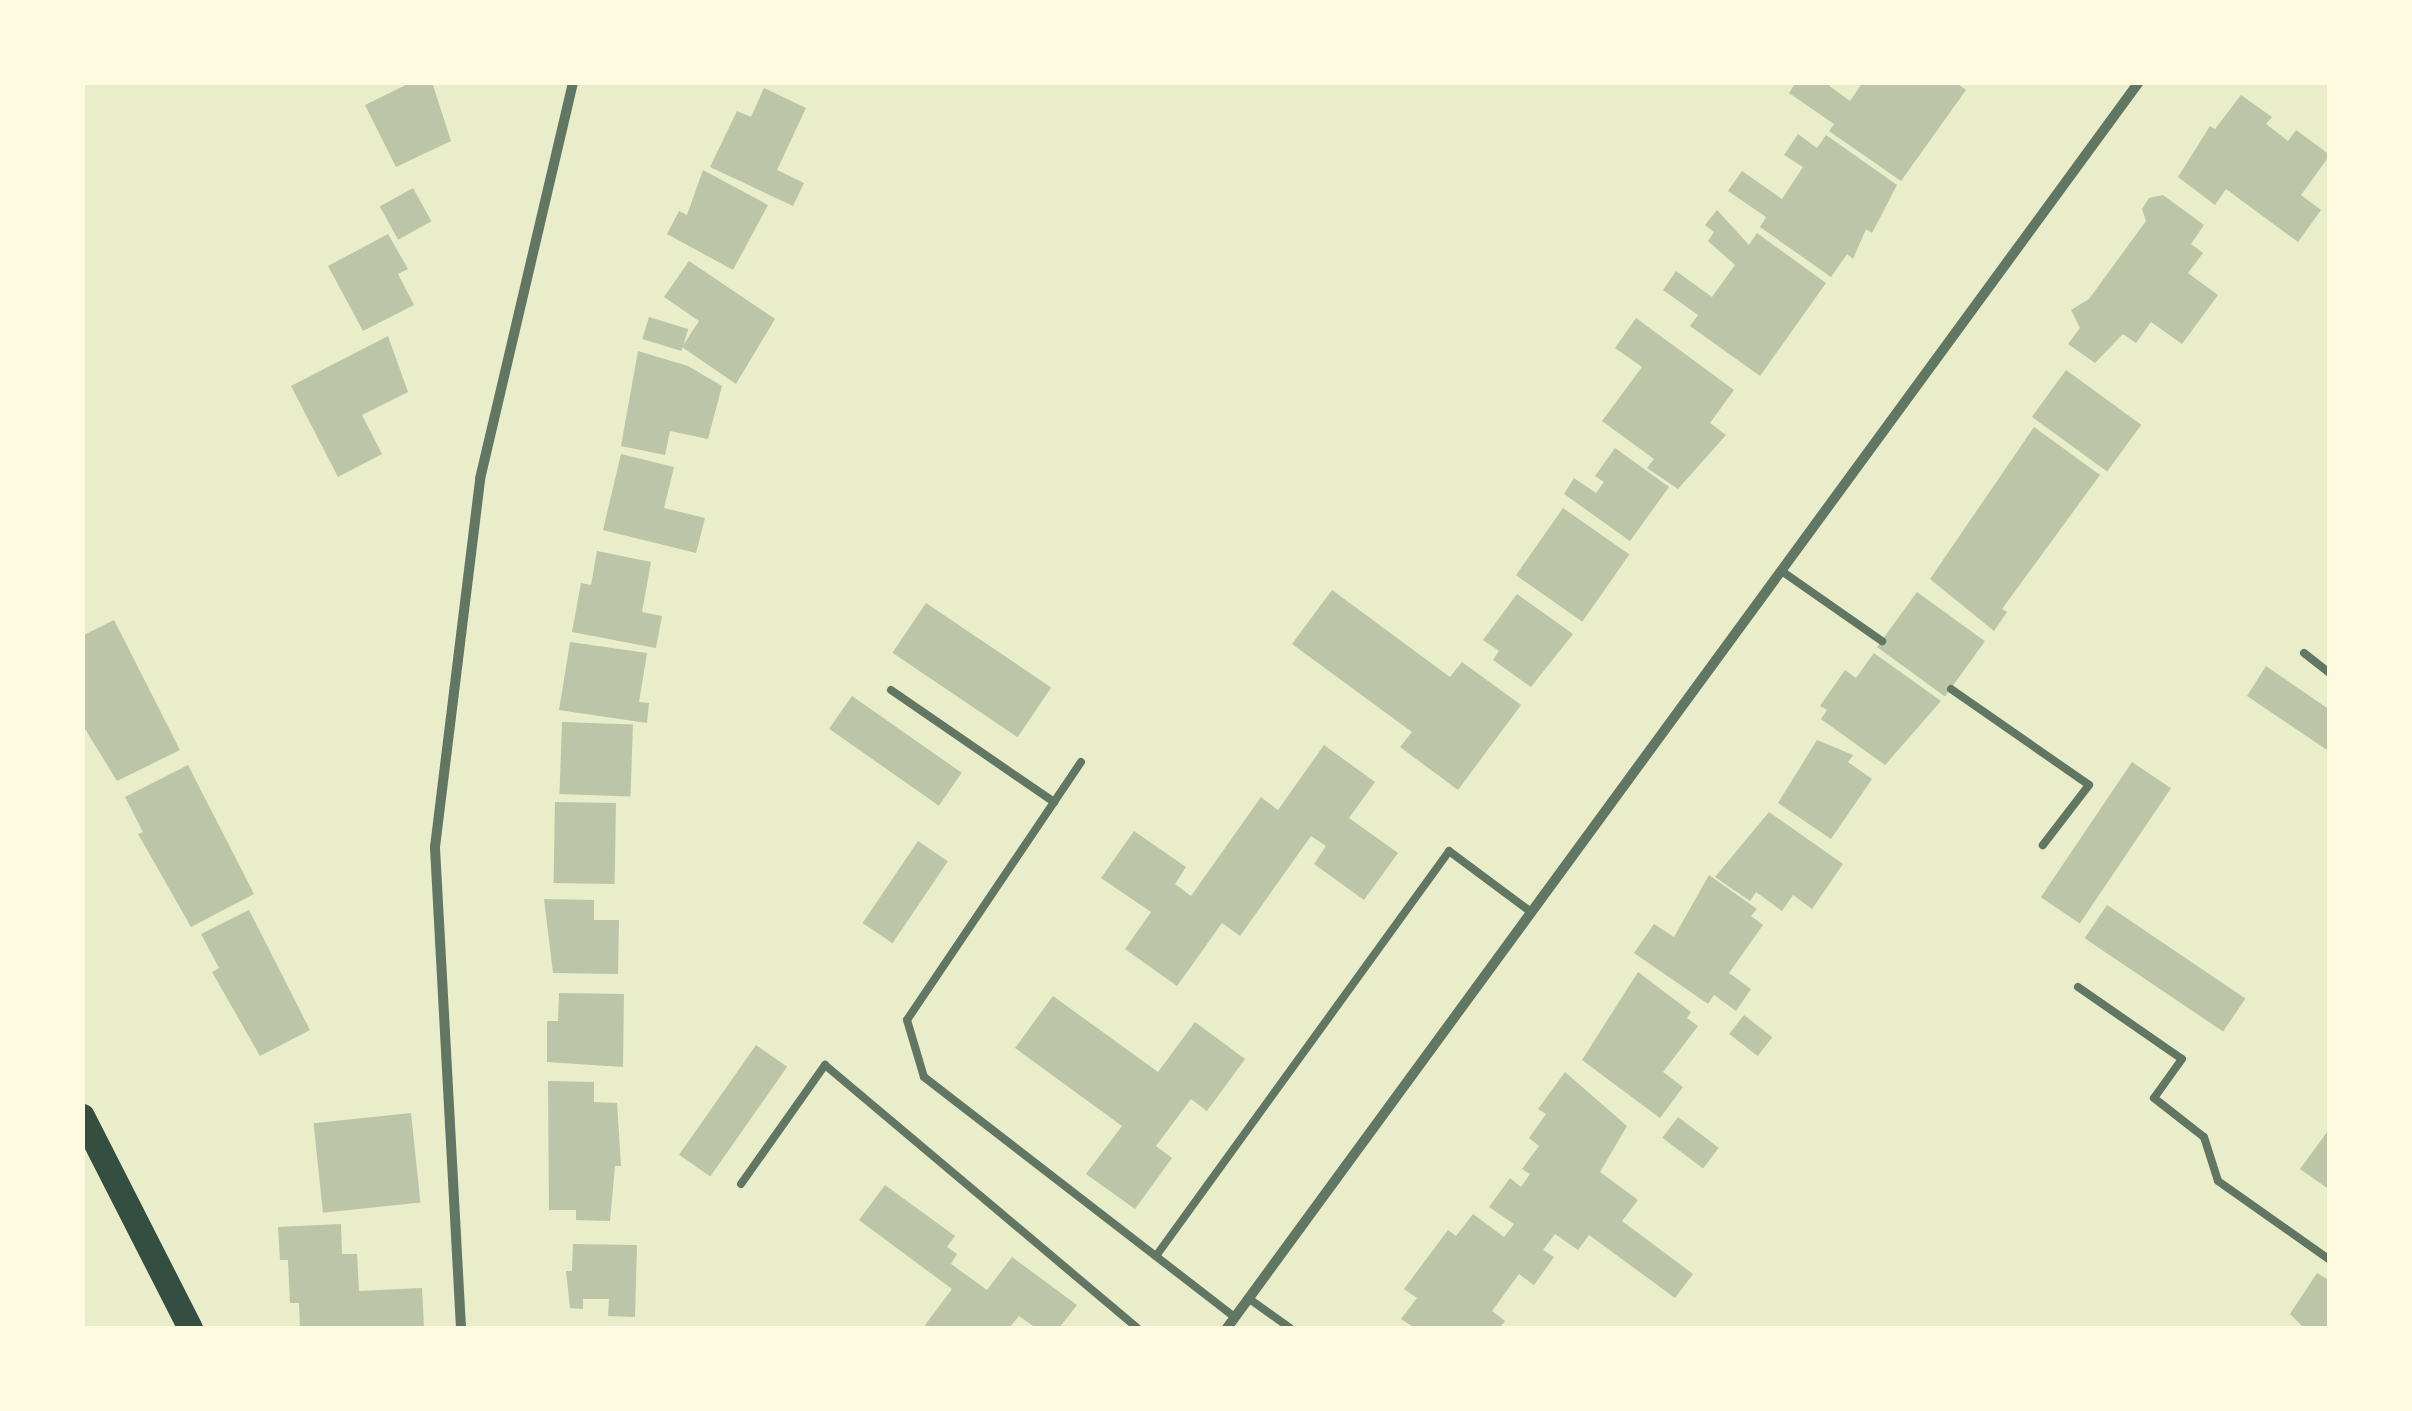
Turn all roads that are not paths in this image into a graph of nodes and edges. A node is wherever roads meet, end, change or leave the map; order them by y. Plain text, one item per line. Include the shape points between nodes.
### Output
1 (572, 82) edge
2 (2139, 82) edge
3 (1782, 572) junction
4 (1882, 641) dead end
5 (2304, 653) dead end
6 (2330, 672) edge
7 (1951, 689) dead end
8 (890, 690) dead end
9 (1081, 762) dead end
10 (1054, 802) junction
11 (2043, 845) dead end
12 (1532, 912) junction
13 (2078, 988) dead end
14 (82, 1116) edge
15 (742, 1184) dead end
16 (1156, 1256) junction
17 (2330, 1260) edge
18 (1248, 1298) junction
19 (1235, 1317) junction
20 (1127, 1320) junction
21 (190, 1328) edge
22 (460, 1328) edge
23 (1120, 1328) edge
24 (1137, 1328) edge
25 (1227, 1328) edge
26 (1290, 1328) edge

1 - 22 street via 480,479 435,847
2 - 3 street
3 - 4 lane
3 - 12 street
5 - 6 lane
7 - 11 lane via 2089,784
8 - 10 lane
9 - 10 lane
10 - 16 lane via 908,1020 924,1077
12 - 16 lane via 1449,851
12 - 18 street
13 - 17 lane via 2182,1059 2154,1098 2204,1137 2218,1181
14 - 21 main road
15 - 20 lane via 825,1064
16 - 19 lane
18 - 19 street
18 - 26 lane
19 - 25 street
20 - 23 lane
20 - 24 lane

